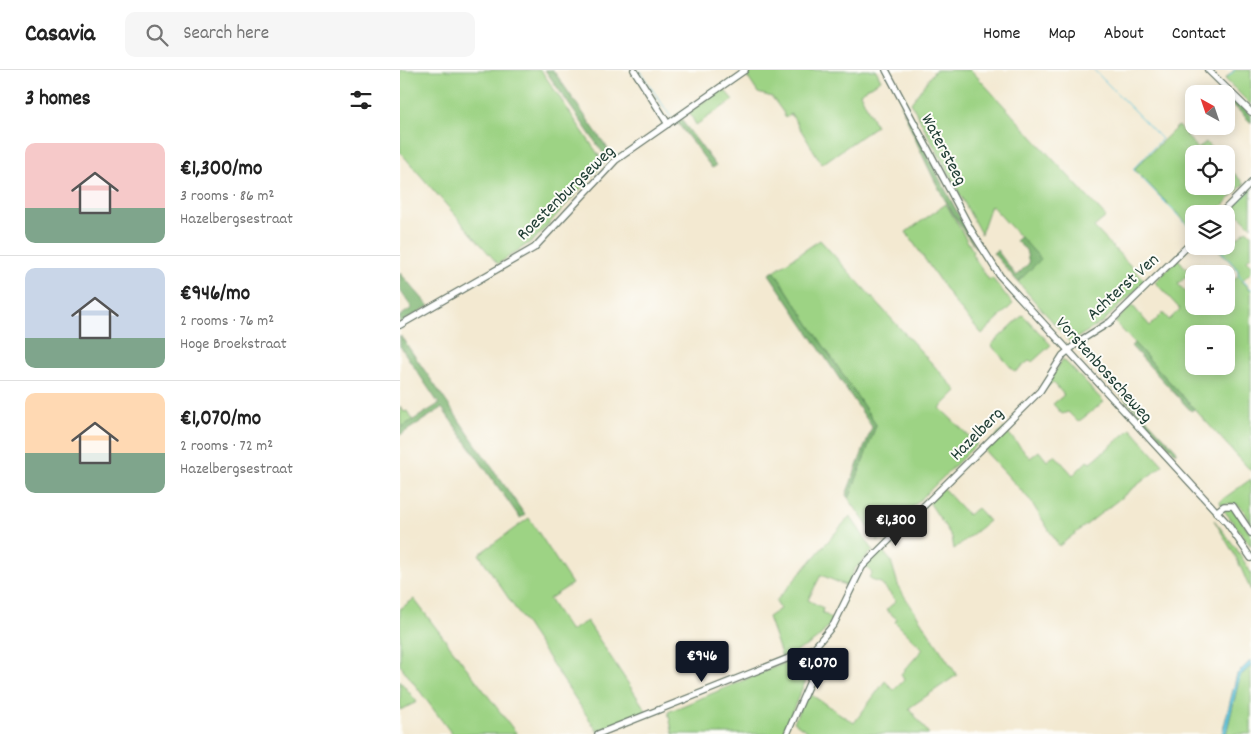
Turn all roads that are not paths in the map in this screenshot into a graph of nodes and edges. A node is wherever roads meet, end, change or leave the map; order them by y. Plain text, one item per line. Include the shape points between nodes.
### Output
1 (634, 70) edge
2 (745, 70) edge
3 (886, 70) edge
4 (1208, 70) edge
5 (1251, 112) edge
6 (668, 124) junction
7 (1251, 183) edge
8 (1229, 205) edge
9 (977, 241) joint
10 (1185, 249) edge
11 (400, 325) edge
12 (1068, 351) junction
13 (1216, 512) junction
14 (1251, 533) edge
15 (1251, 558) edge
16 (814, 648) junction
17 (598, 734) edge
18 (787, 734) edge

1 - 6 street
2 - 6 street, Roestenburgseweg
3 - 9 street, Watersteeg
4 - 5 street
6 - 11 street, Roestenburgseweg via 616,160 534,248
7 - 8 street
9 - 12 street, Vorstenbosscheweg via 1006,283
10 - 12 street, Achterst Ven via 1110,322
12 - 13 street, Vorstenbosscheweg
12 - 16 street, Hazelberg via 1040,390 857,574 834,624
13 - 14 street via 1224,506 1233,506
13 - 15 street, Vorstenbosscheweg
16 - 17 street
16 - 18 street via 819,657 818,663

